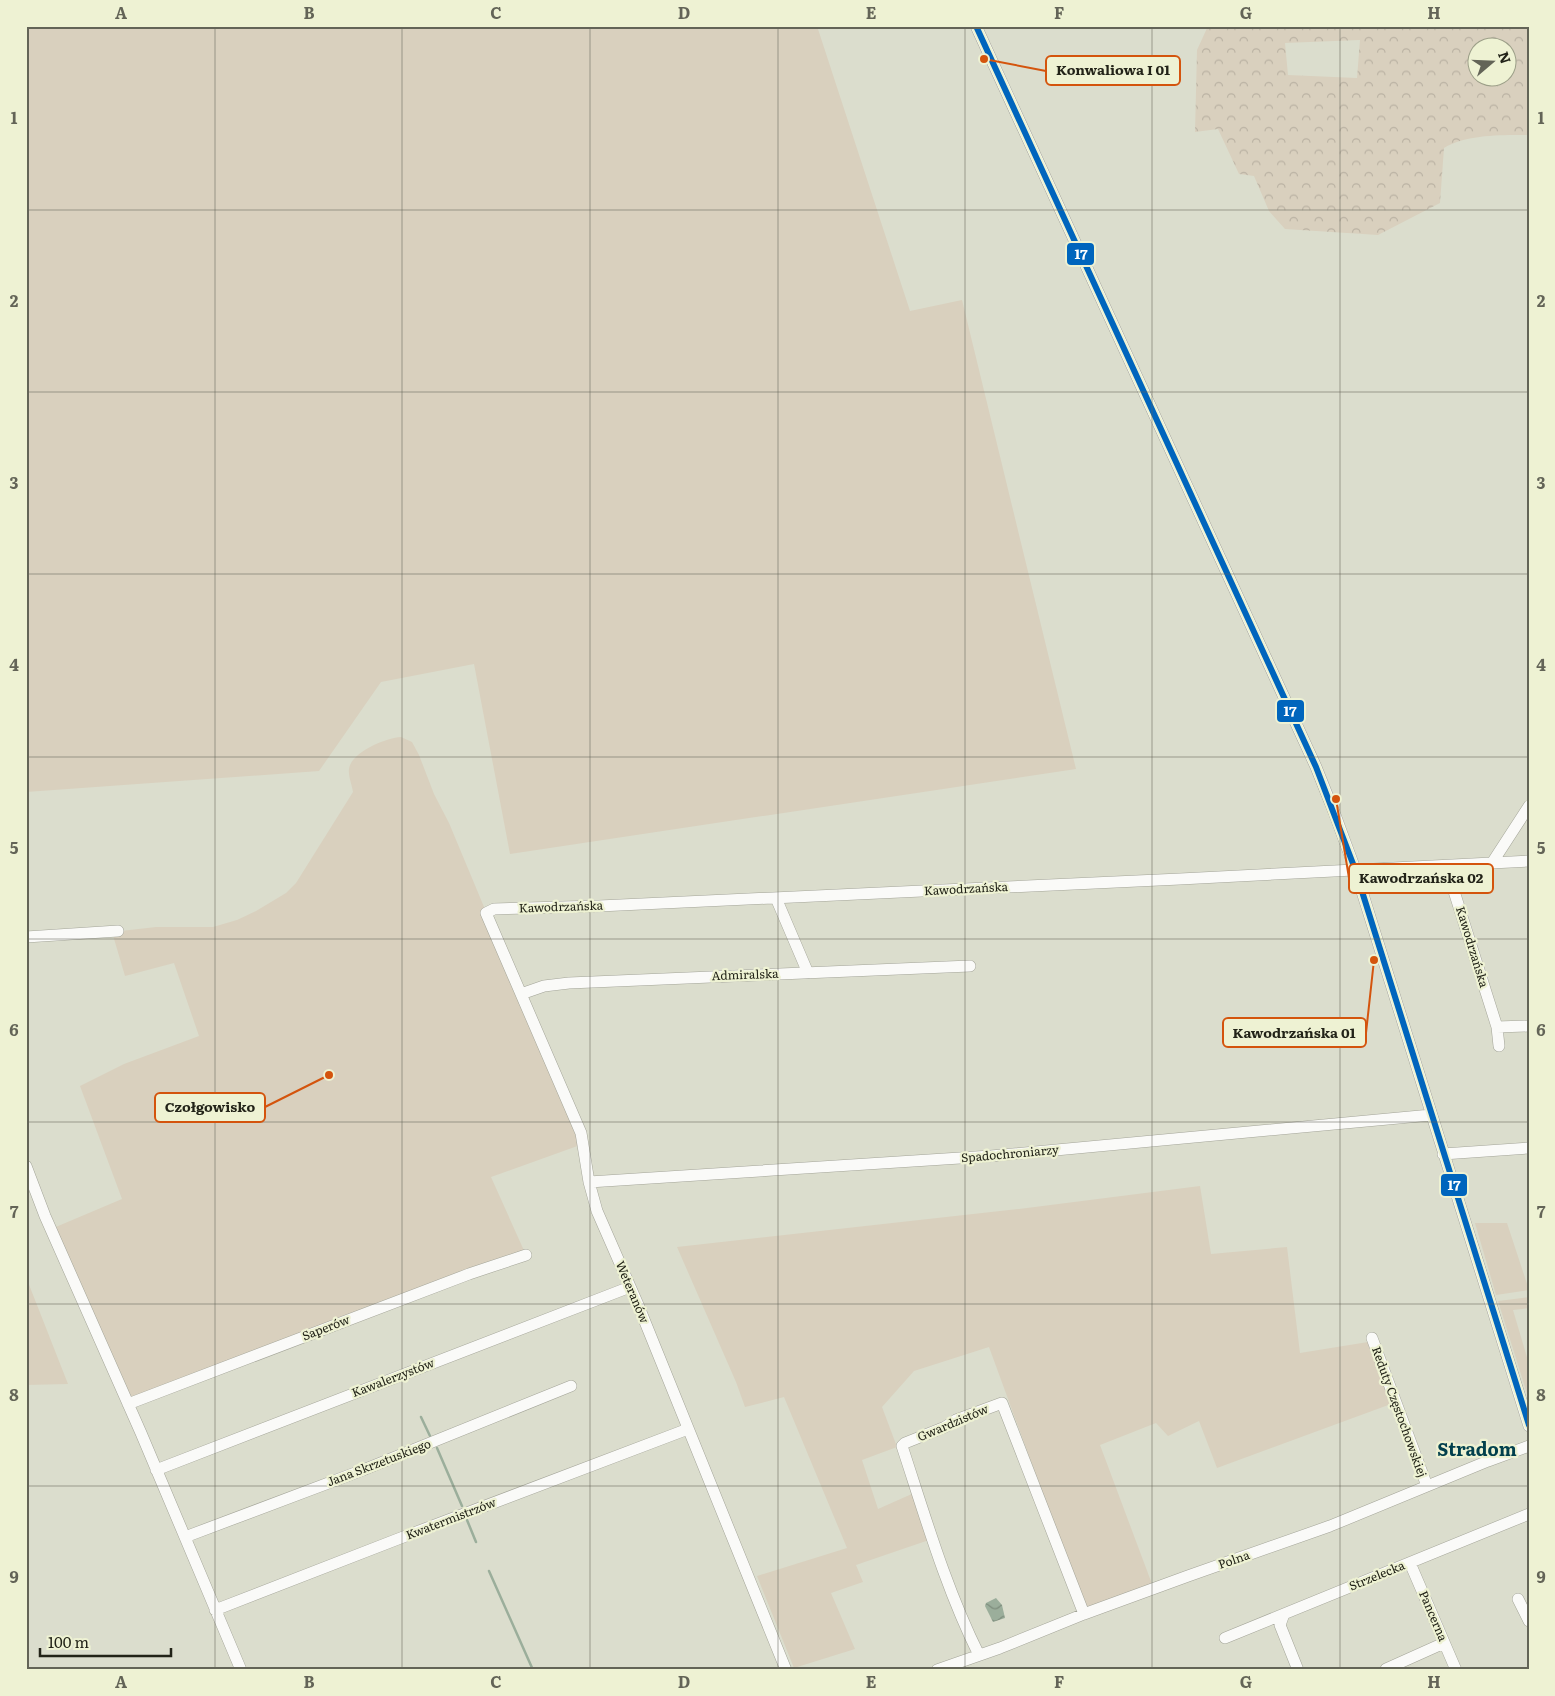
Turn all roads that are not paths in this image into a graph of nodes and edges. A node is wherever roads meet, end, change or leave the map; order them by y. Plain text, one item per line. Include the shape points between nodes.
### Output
1 (976, 26) edge
2 (1529, 806) edge
3 (1529, 861) edge
4 (1492, 862) junction
5 (1446, 866) junction
6 (1355, 869) junction
7 (776, 898) junction
8 (486, 914) joint
9 (118, 931) dead end
10 (26, 937) edge
11 (970, 966) dead end
12 (808, 973) junction
13 (521, 994) junction
14 (1529, 1026) edge
15 (1497, 1027) junction
16 (1499, 1046) dead end
17 (1431, 1114) junction
18 (1529, 1148) edge
19 (1444, 1154) junction
20 (26, 1166) edge
21 (589, 1182) junction
22 (526, 1255) dead end
23 (630, 1287) junction
24 (1372, 1338) dead end
25 (571, 1386) dead end
26 (128, 1404) junction
27 (1529, 1426) edge
28 (688, 1429) junction
29 (1529, 1446) edge
30 (156, 1470) junction
31 (1427, 1486) junction
32 (1529, 1514) edge
33 (185, 1537) junction
34 (1410, 1562) junction
35 (1518, 1599) dead end
36 (216, 1610) junction
37 (1084, 1614) junction
38 (1284, 1614) junction
39 (1527, 1614) edge
40 (1225, 1638) dead end
41 (1444, 1643) junction
42 (978, 1655) junction
43 (951, 1667) edge
44 (1386, 1669) edge
45 (241, 1670) edge
46 (786, 1670) edge
47 (937, 1670) edge
48 (1298, 1670) edge
49 (1456, 1670) edge

1 - 6 street via 1316,767
2 - 4 street
3 - 4 street, Kawodrzańska
4 - 5 street, Kawodrzańska
5 - 6 street, Kawodrzańska
5 - 15 street, Kawodrzańska
6 - 7 street, Kawodrzańska
6 - 17 street
7 - 8 street, Kawodrzańska via 494,909
7 - 12 street
8 - 13 street, Weteranów
9 - 10 street
11 - 12 street, Admiralska
12 - 13 street, Admiralska via 569,984 544,986
13 - 21 street, Weteranów via 581,1133
14 - 15 street
15 - 16 street, Kawodrzańska
17 - 19 street
17 - 21 street, Spadochroniarzy via 991,1156
18 - 19 street
19 - 27 street
20 - 26 street
21 - 23 street, Weteranów via 597,1211
22 - 26 street, Saperów
23 - 28 street, Weteranów
23 - 30 street, Kawalerzystów
24 - 31 street, Reduty Częstochowskiej
25 - 33 street, Jana Skrzetuskiego
26 - 30 street
28 - 36 street, Kwatermistrzów
28 - 46 street, Weteranów
29 - 31 street, Polna
30 - 33 street
31 - 37 street, Polna via 1330,1526
32 - 34 street, Strzelecka
33 - 36 street
34 - 38 street, Strzelecka
34 - 41 street, Pancerna
35 - 39 street
36 - 45 street
37 - 42 street, Polna
37 - 42 street, Gwardzistów via 1002,1403 956,1420 902,1446
38 - 40 street, Strzelecka
38 - 48 street via 1280,1625
41 - 44 street
41 - 49 street, Pancerna
42 - 43 street, Polna
43 - 47 street, Polna

